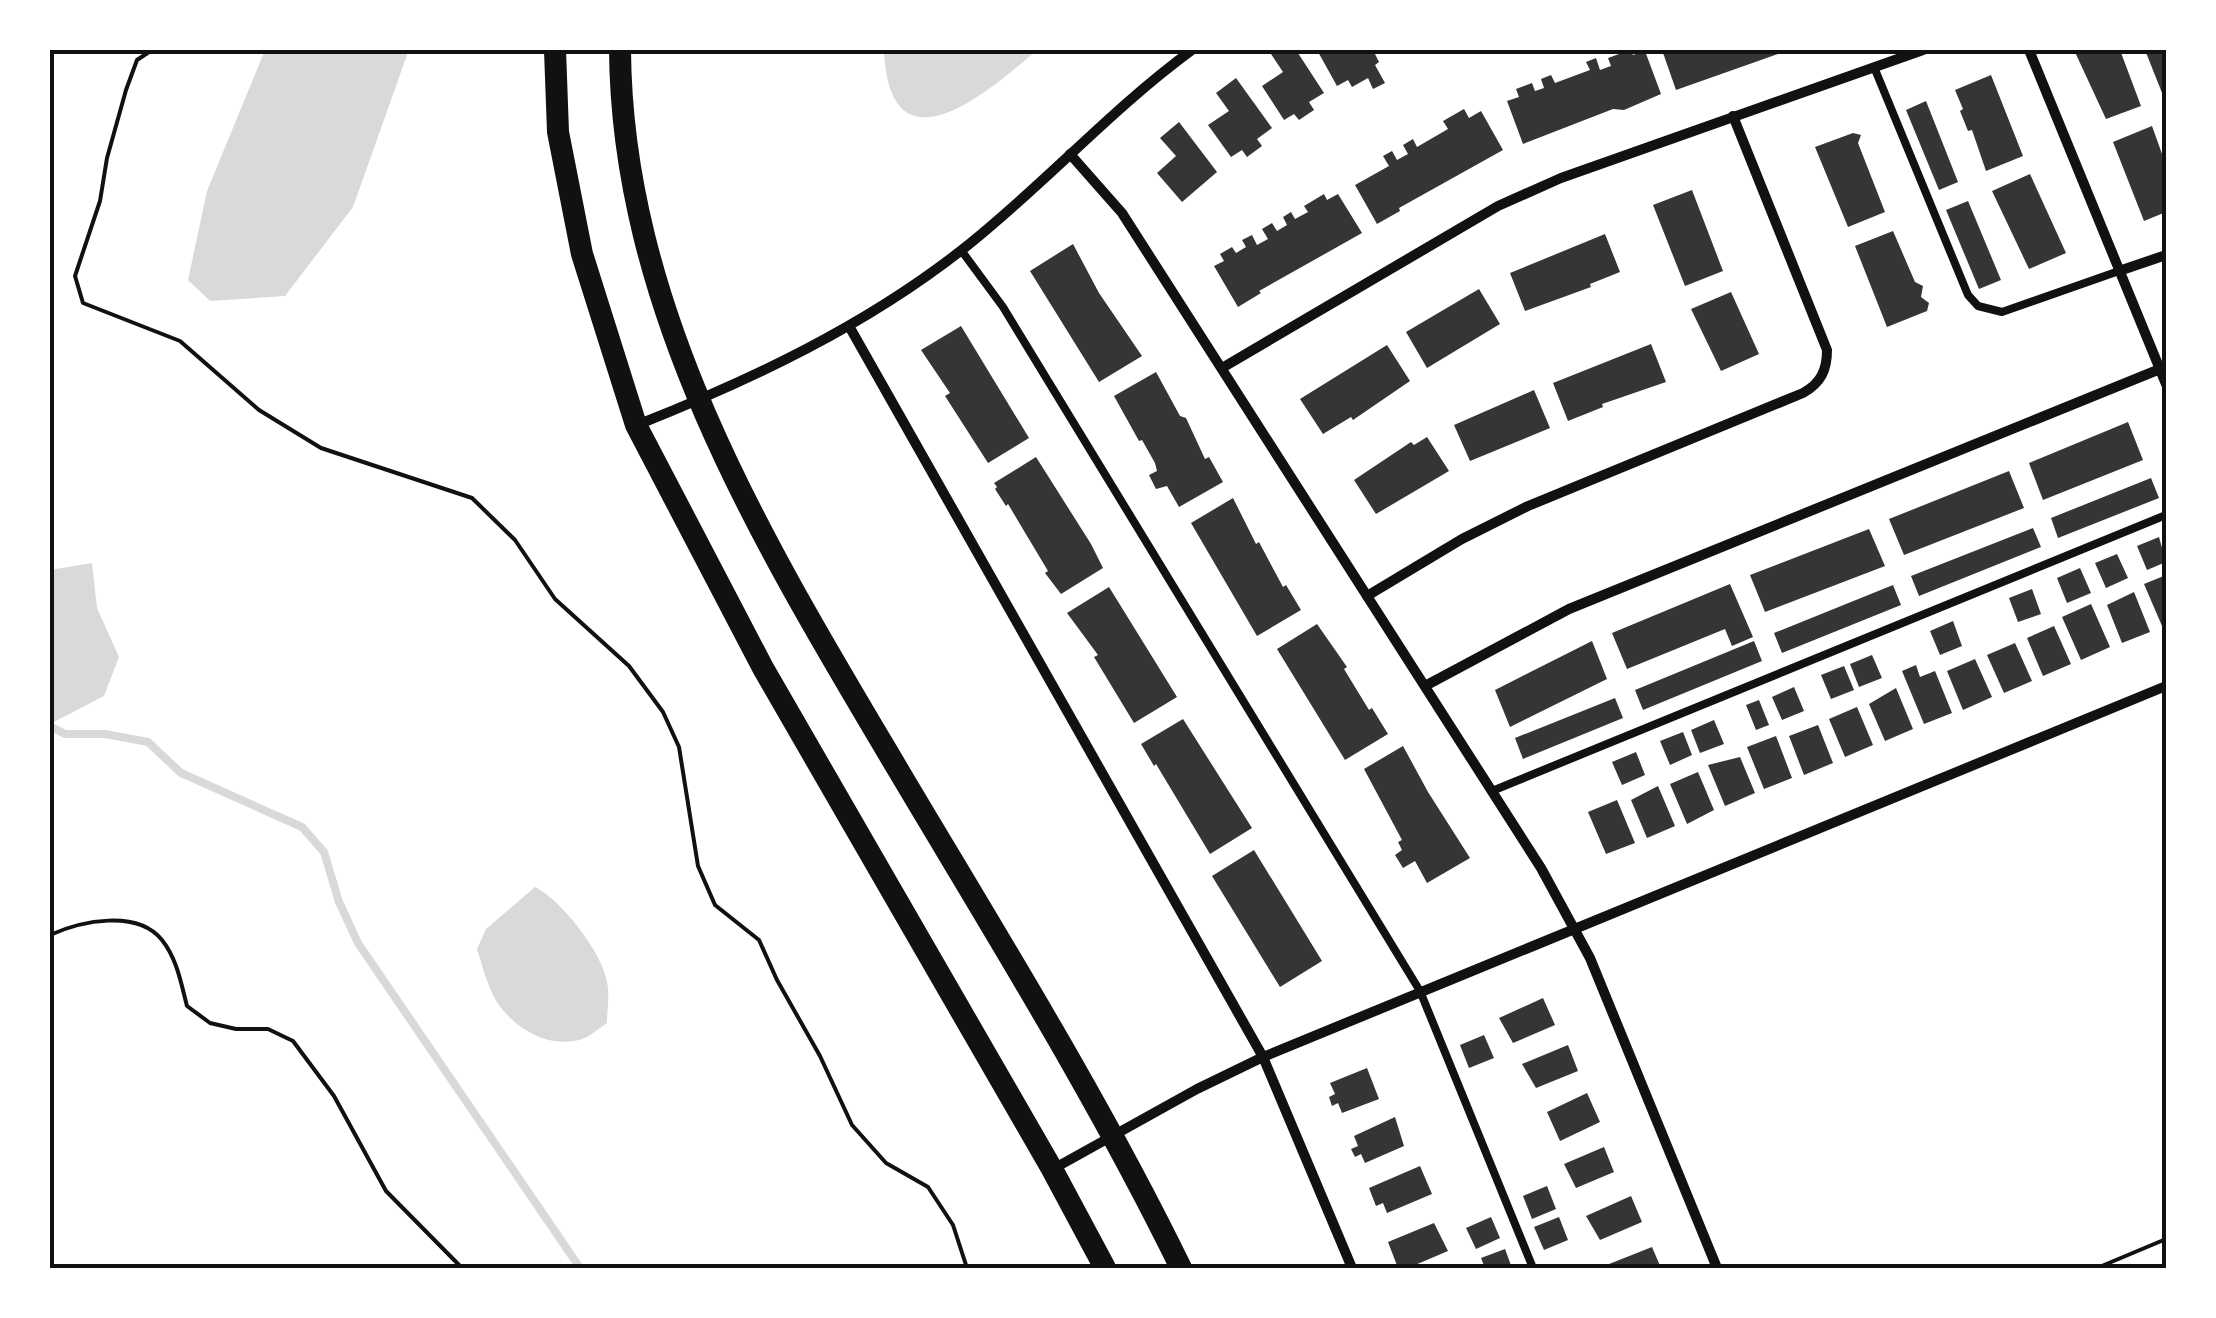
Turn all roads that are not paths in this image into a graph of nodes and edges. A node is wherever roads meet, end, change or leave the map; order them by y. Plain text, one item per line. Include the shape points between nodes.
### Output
1 (556, 50) edge
2 (620, 50) edge
3 (1192, 50) edge
4 (1923, 50) edge
5 (2029, 50) edge
6 (1874, 67) junction
7 (1732, 116) junction
8 (1070, 154) junction
9 (962, 250) junction
10 (2166, 254) edge
11 (2120, 271) junction
12 (849, 326) junction
13 (1222, 368) junction
14 (2160, 368) junction
15 (2166, 384) edge
16 (699, 400) junction
17 (636, 425) junction
18 (2166, 515) edge
19 (1367, 596) junction
20 (1425, 686) junction
21 (2166, 686) edge
22 (1492, 791) junction
23 (1575, 928) junction
24 (1420, 992) junction
25 (1264, 1056) junction
26 (1112, 1136) junction
27 (1052, 1169) junction
28 (1106, 1268) edge
29 (1181, 1268) edge
30 (1352, 1268) edge
31 (1533, 1268) edge
32 (1716, 1268) edge

1 - 17 main road via 558,132 582,254
2 - 16 main road via 647,247
3 - 8 street
4 - 6 street
5 - 11 street
6 - 7 street
6 - 11 lane via 1978,306 2002,312
7 - 13 street via 1498,206
7 - 19 street via 1828,350 1821,378 1803,393 1528,506
8 - 9 street
8 - 13 street via 1122,214
9 - 12 street
9 - 24 lane
10 - 11 street
11 - 14 street
12 - 16 street
12 - 25 street
13 - 19 street
14 - 15 street
14 - 20 street via 1569,608
16 - 17 street
16 - 26 main road via 839,669
17 - 27 main road via 763,668
18 - 22 lane
19 - 20 street
20 - 22 street
21 - 23 street
22 - 23 street
23 - 24 street
23 - 32 street
24 - 25 street
24 - 31 lane
25 - 26 street
25 - 30 street
26 - 27 street
26 - 29 main road
27 - 28 main road

